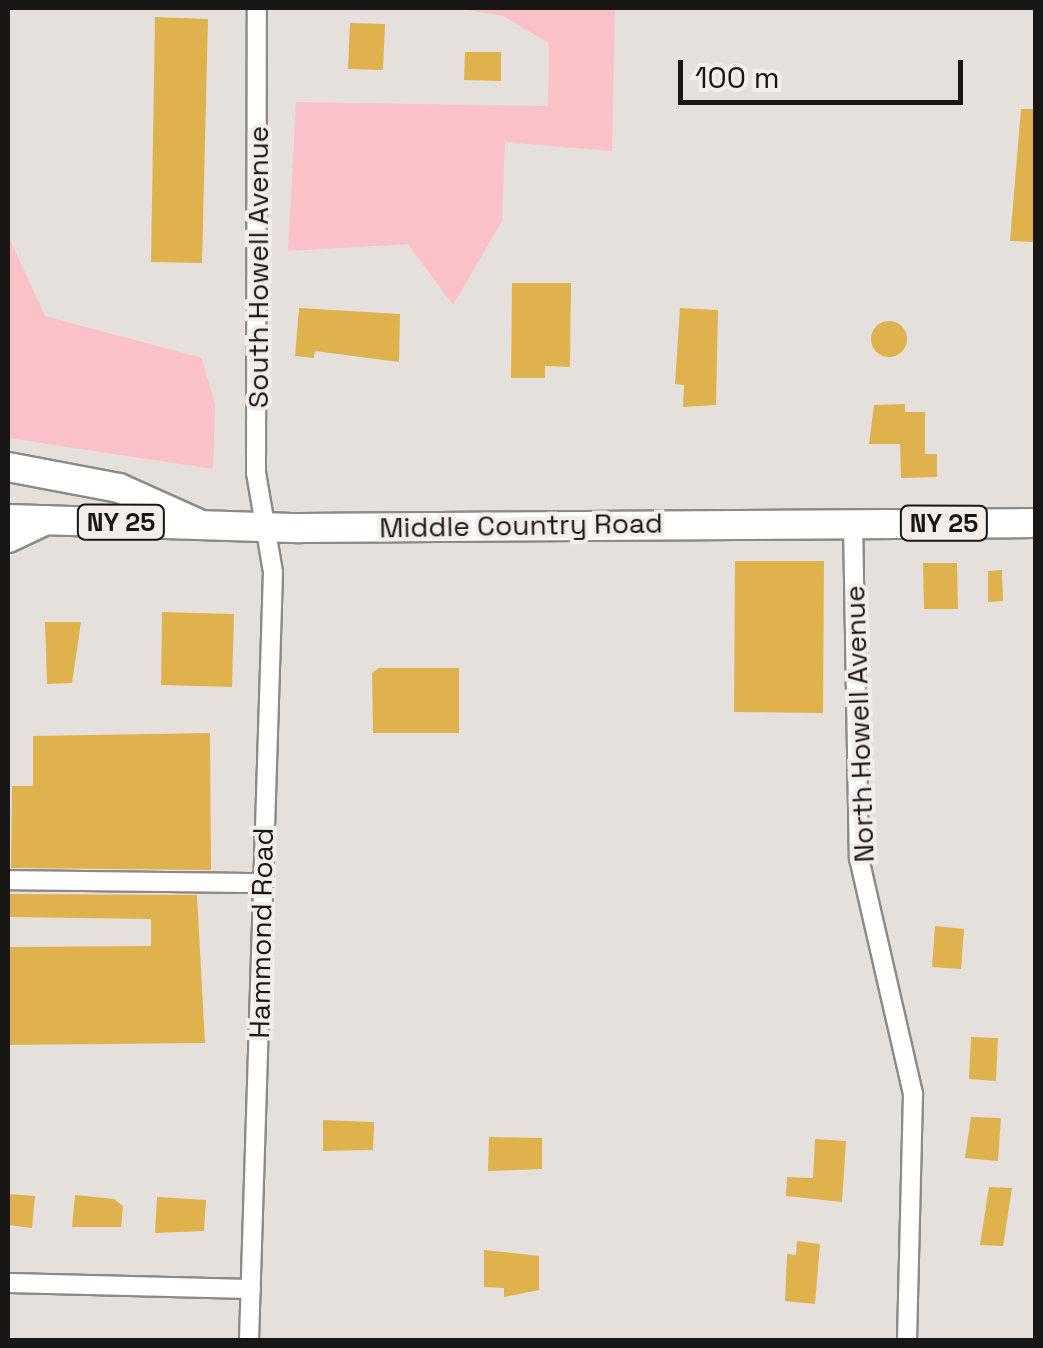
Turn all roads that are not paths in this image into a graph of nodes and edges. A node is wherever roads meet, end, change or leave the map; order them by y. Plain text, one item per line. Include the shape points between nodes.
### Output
1 (257, 8) edge
2 (8, 467) edge
3 (8, 520) edge
4 (46, 520) junction
5 (853, 521) junction
6 (1036, 523) edge
7 (197, 524) junction
8 (264, 526) junction
9 (8, 538) edge
10 (8, 880) edge
11 (262, 883) junction
12 (8, 1283) edge
13 (251, 1289) junction
14 (249, 1340) edge
15 (907, 1340) edge

1 - 8 street, South Howell Avenue via 256,463
2 - 7 main road via 119,488
3 - 4 main road, Middle Country Road / NY 25
4 - 7 main road, Middle Country Road / NY 25
4 - 9 main road
5 - 6 main road, Middle Country Road / NY 25
5 - 8 main road, Middle Country Road / NY 25
5 - 15 street, North Howell Avenue via 860,858 912,1094
7 - 8 main road, Middle Country Road / NY 25
8 - 11 street, Hammond Road via 273,572
10 - 11 street
11 - 13 street, Hammond Road
12 - 13 street
13 - 14 street, Hammond Road

